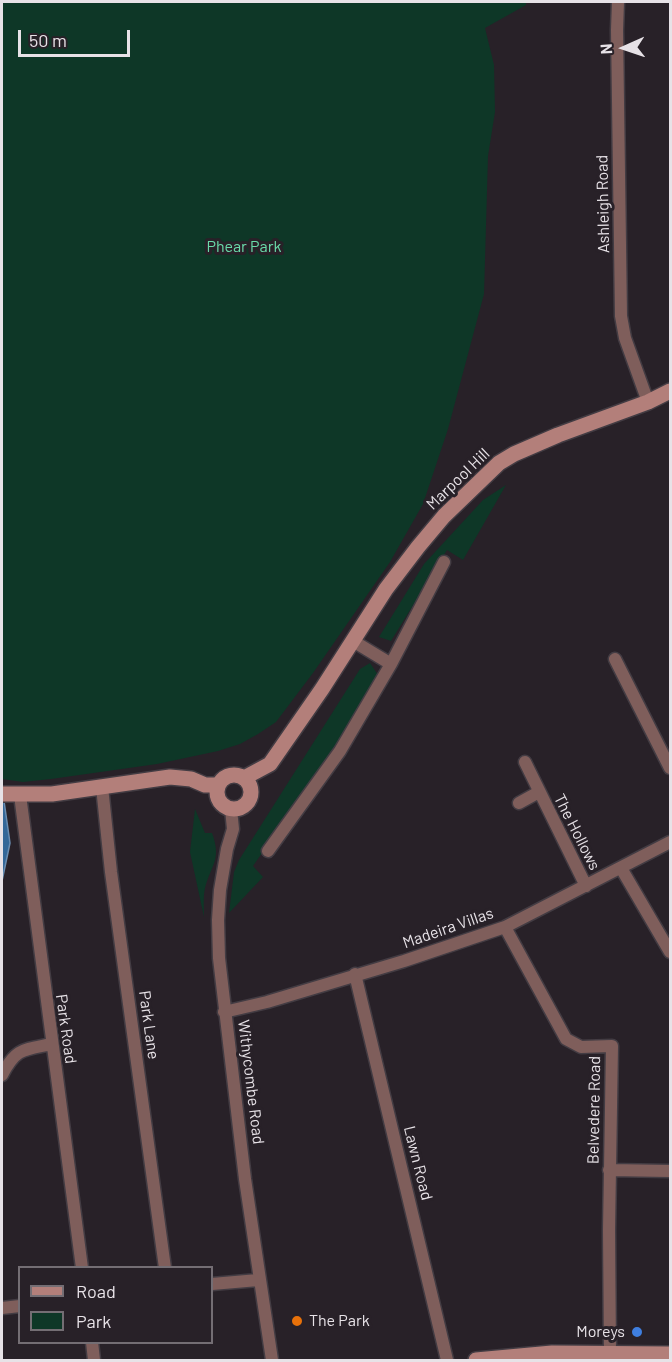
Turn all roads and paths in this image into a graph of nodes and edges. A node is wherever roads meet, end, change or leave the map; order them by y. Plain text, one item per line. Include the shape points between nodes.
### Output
1 (618, 2) edge
2 (670, 391) edge
3 (648, 402) junction
4 (444, 562) dead end
5 (353, 641) junction
6 (615, 659) dead end
7 (391, 664) junction
8 (525, 762) dead end
9 (670, 768) edge
10 (244, 778) junction
11 (218, 785) junction
12 (102, 787) junction
13 (539, 792) junction
14 (2, 794) edge
15 (20, 795) junction
16 (519, 803) dead end
17 (231, 809) junction
18 (670, 842) edge
19 (268, 851) dead end
20 (621, 868) junction
21 (586, 886) junction
22 (505, 927) junction
23 (670, 952) edge
24 (355, 974) junction
25 (224, 1012) junction
26 (52, 1044) junction
27 (2, 1075) edge
28 (609, 1170) junction
29 (670, 1171) edge
30 (82, 1266) edge
31 (165, 1266) edge
32 (258, 1280) junction
33 (213, 1284) edge
34 (18, 1306) edge
35 (2, 1308) edge
36 (92, 1344) edge
37 (610, 1352) junction
38 (670, 1354) edge
39 (94, 1360) edge
40 (272, 1360) edge
41 (447, 1360) edge
42 (477, 1360) edge

1 - 3 street, Ashleigh Road via 621,316
2 - 3 street, Marpool Hill
3 - 5 street, Marpool Hill via 558,435 499,463 418,547
4 - 7 street
5 - 7 street
5 - 10 street, Marpool Hill via 270,764
6 - 9 street
7 - 19 street via 340,751
8 - 13 street, The Hollows
10 - 11 street via 231,775
10 - 17 street via 252,790 250,798 242,807
11 - 12 street via 170,777
11 - 17 street via 220,801
12 - 15 street
12 - 31 street, Park Lane
13 - 16 street, The Hollows
13 - 21 street, The Hollows
14 - 15 street
15 - 26 street, Park Road
17 - 25 street, Withycombe Road via 233,829 218,920
18 - 20 street, Madeira Villas
20 - 21 street, Madeira Villas
20 - 23 street
21 - 22 street, Madeira Villas
22 - 24 street, Madeira Villas
22 - 28 street, Belvedere Road via 566,1040 581,1047 612,1046
24 - 25 street, Madeira Villas
24 - 41 street, Lawn Road
25 - 32 street, Withycombe Road
26 - 27 street via 16,1053
26 - 30 street, Park Road
28 - 29 street
28 - 37 street, Belvedere Road
32 - 33 street
32 - 40 street, Withycombe Road
34 - 35 street
36 - 39 street
37 - 38 street
37 - 42 street

